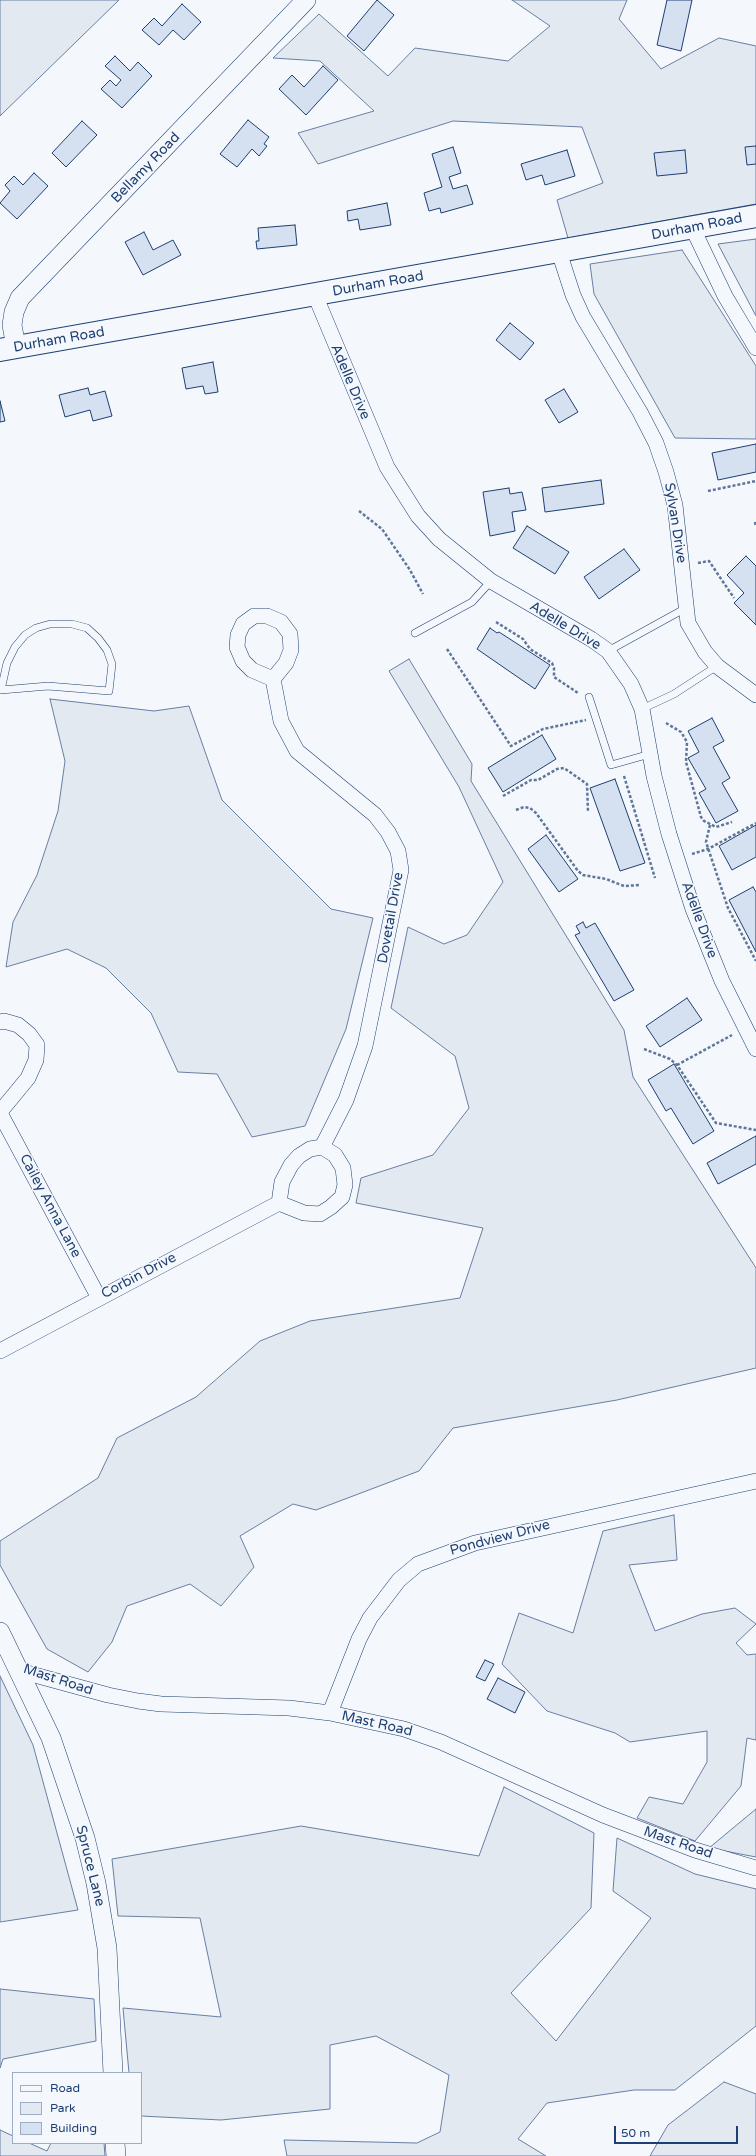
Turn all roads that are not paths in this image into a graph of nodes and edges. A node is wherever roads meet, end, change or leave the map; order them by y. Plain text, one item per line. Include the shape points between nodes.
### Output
1 (306, 0) edge
2 (756, 216) edge
3 (693, 228) junction
4 (559, 252) junction
5 (315, 295) junction
6 (8, 348) edge
7 (756, 348) edge
8 (491, 581) junction
9 (686, 608) junction
10 (415, 633) dead end
11 (608, 651) junction
12 (717, 666) junction
13 (273, 679) dead end
14 (1, 690) edge
15 (756, 694) edge
16 (589, 697) road end
17 (642, 709) junction
18 (650, 754) junction
19 (0, 1022) edge
20 (754, 1041) edge
21 (0, 1113) edge
22 (322, 1147) junction
23 (279, 1203) junction
24 (99, 1298) junction
25 (0, 1351) edge
26 (756, 1481) edge
27 (0, 1632) edge
28 (20, 1671) junction
29 (330, 1713) junction
30 (756, 1868) edge
31 (113, 2072) edge
32 (115, 2144) edge
33 (116, 2156) edge

1 - 6 street, Bellamy Road via 25,293 14,312
2 - 3 main road, Durham Road
3 - 4 main road, Durham Road
3 - 7 street via 725,296
4 - 5 main road, Durham Road
4 - 9 street, Sylvan Drive via 583,317 656,443 675,505
5 - 6 main road, Durham Road
5 - 8 street, Adelle Drive via 374,438 401,491 418,516 439,539
8 - 10 lane via 472,602
8 - 11 street, Adelle Drive
9 - 11 lane
9 - 12 street, Sylvan Drive via 688,622 695,636
11 - 17 street, Adelle Drive via 631,684
12 - 15 street, Sylvan Drive
12 - 17 lane via 674,694
13 - 22 street, Dovetail Drive via 281,721 297,751 375,815 398,851 401,870 365,1046 346,1100
14 - 14 lane via 48,686 109,691 112,664 102,644 87,628 72,624 50,624 25,635 15,648 7,663
16 - 18 lane via 611,765
17 - 18 street, Adelle Drive
18 - 20 street, Adelle Drive via 669,834 693,909 722,981
19 - 21 street, Cailey Anna Lane via 18,1025 37,1045 36,1060 28,1078
21 - 24 street, Cailey Anna Lane
22 - 23 street via 310,1149 291,1165 282,1182
22 - 23 street via 335,1155 343,1168 345,1184 342,1196 320,1214 304,1213
23 - 24 street, Corbin Drive
24 - 25 street, Corbin Drive
26 - 29 street, Pondview Drive via 475,1542 418,1564 399,1580 370,1618
27 - 28 street, Mast Road
28 - 29 street, Mast Road via 108,1696 161,1704 262,1707
28 - 31 street, Spruce Lane via 59,1761 96,1883 107,1948
29 - 30 street, Mast Road via 404,1729 433,1739 603,1815 695,1850
32 - 33 street

